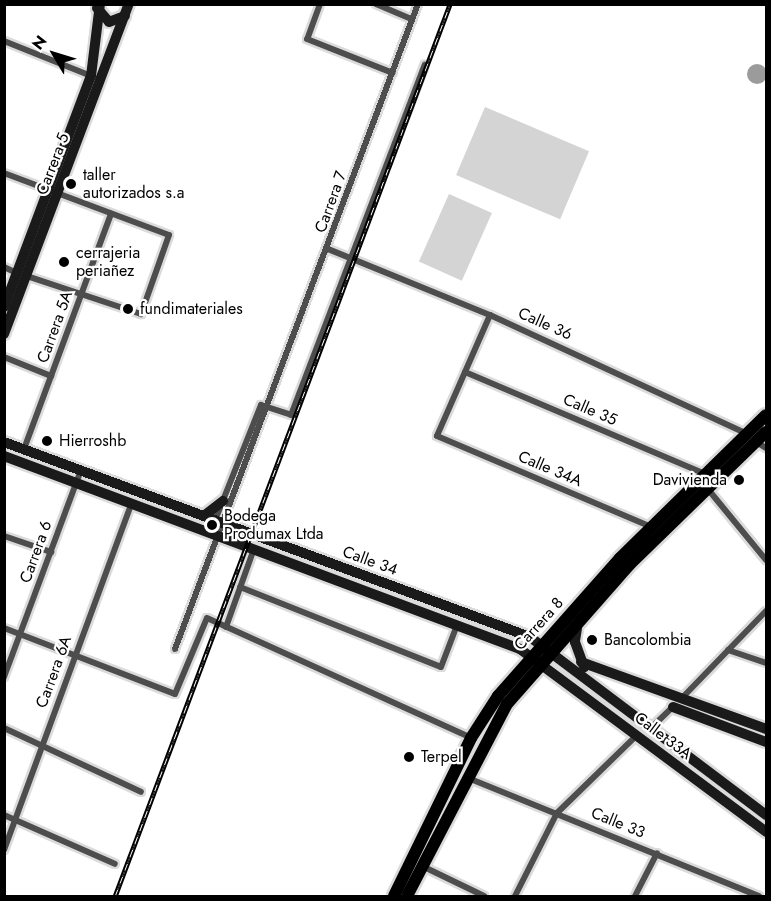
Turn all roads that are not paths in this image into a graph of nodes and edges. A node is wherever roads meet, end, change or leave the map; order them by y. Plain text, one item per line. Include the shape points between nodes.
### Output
1 (320, 4) edge
2 (376, 4) edge
3 (418, 4) edge
4 (98, 7) edge
5 (128, 10) edge
6 (412, 19) junction
7 (4, 41) edge
8 (425, 64) dead end
9 (393, 72) junction
10 (91, 76) junction
11 (4, 173) edge
12 (53, 191) junction
13 (111, 213) junction
14 (328, 249) junction
15 (351, 258) junction
16 (4, 267) edge
17 (22, 274) junction
18 (81, 295) junction
19 (4, 307) edge
20 (490, 315) junction
21 (4, 334) edge
22 (4, 357) edge
23 (465, 372) junction
24 (51, 376) junction
25 (268, 408) junction
26 (766, 415) edge
27 (766, 432) edge
28 (751, 438) junction
29 (4, 442) edge
30 (766, 448) edge
31 (24, 449) junction
32 (4, 456) edge
33 (81, 470) junction
34 (705, 474) junction
35 (77, 482) junction
36 (706, 488) junction
37 (223, 501) junction
38 (132, 503) junction
39 (205, 515) junction
40 (220, 521) junction
41 (652, 527) junction
42 (214, 534) junction
43 (4, 536) edge
44 (254, 549) junction
45 (51, 552) junction
46 (766, 560) edge
47 (382, 581) junction
48 (240, 587) junction
49 (378, 594) junction
50 (766, 611) edge
51 (578, 622) junction
52 (458, 623) junction
53 (226, 627) junction
54 (4, 628) edge
55 (20, 634) junction
56 (175, 649) dead end
57 (728, 650) junction
58 (74, 655) junction
59 (542, 655) junction
60 (581, 662) junction
61 (766, 663) edge
62 (4, 676) edge
63 (594, 684) junction
64 (682, 697) junction
65 (624, 706) junction
66 (673, 707) junction
67 (652, 727) junction
68 (4, 728) edge
69 (766, 729) edge
70 (637, 735) junction
71 (471, 738) junction
72 (766, 742) edge
73 (41, 746) junction
74 (466, 777) junction
75 (141, 792) dead end
76 (557, 813) junction
77 (4, 815) edge
78 (766, 815) edge
79 (14, 820) junction
80 (766, 832) edge
81 (4, 850) edge
82 (657, 853) junction
83 (115, 864) dead end
84 (422, 866) junction
85 (394, 897) edge
86 (407, 897) edge
87 (483, 897) edge
88 (515, 897) edge
89 (635, 897) edge
90 (759, 897) edge

1 - 9 street via 307,39
2 - 6 street
3 - 6 street, Carrera 7
4 - 5 main road via 114,23
4 - 10 main road, Carrera 5
5 - 12 main road, Carrera 5
6 - 9 street, Carrera 7
7 - 10 street
8 - 15 street
9 - 14 street, Carrera 7
10 - 12 main road, Carrera 5
11 - 12 street
12 - 13 street
12 - 17 main road, Carrera 5
13 - 18 street, Carrera 5A
13 - 18 street via 169,235 141,314
14 - 15 street, Calle 36
14 - 25 street, Carrera 7
15 - 20 street, Calle 36
15 - 25 street via 291,415
16 - 17 street
17 - 18 street
17 - 19 main road, Carrera 5
17 - 21 main road, Carrera 5
18 - 24 street, Carrera 5A
20 - 23 street
20 - 28 street, Calle 36
22 - 24 street
23 - 34 street, Calle 35
23 - 41 street, Calle 34A via 437,435
24 - 31 street, Carrera 5A
25 - 37 street, Carrera 7 via 261,405
25 - 40 street, Carrera 7
26 - 28 main road, Carrera 8
27 - 28 main road, Carrera 8
28 - 30 street, Calle 36
28 - 34 main road, Carrera 8
28 - 36 main road, Carrera 8
29 - 31 main road, Calle 34
31 - 33 main road, Calle 34
32 - 35 main road, Calle 34
33 - 35 street, Carrera 6
33 - 39 main road, Calle 34
34 - 41 main road, Carrera 8
35 - 38 main road, Calle 34
35 - 45 street, Carrera 6
36 - 46 street
36 - 51 main road, Carrera 8
37 - 39 main road
37 - 40 street, Carrera 7
38 - 42 main road, Calle 34
38 - 58 street, Carrera 6A
39 - 40 main road, Calle 34
40 - 42 street, Carrera 7
40 - 47 main road, Calle 34
41 - 59 main road, Carrera 8
42 - 44 main road, Calle 34
42 - 56 street, Carrera 7
43 - 45 street
44 - 48 street
44 - 49 main road, Calle 34
45 - 55 street, Carrera 6
47 - 49 main road
47 - 59 main road, Calle 34 via 508,627
48 - 52 street via 441,667
48 - 53 street
49 - 52 main road, Calle 34
50 - 57 street
51 - 59 main road, Carrera 8
51 - 60 main road via 575,642
52 - 59 main road, Calle 34
53 - 58 street via 206,618 177,694
53 - 71 street
54 - 55 street
55 - 58 street
55 - 62 street, Carrera 6
57 - 61 street
57 - 64 street
58 - 73 street, Carrera 6A
59 - 63 main road, Calle 33A
59 - 65 main road via 610,702
59 - 70 main road, Calle 33A
59 - 71 main road, Carrera 8
59 - 74 main road, Carrera 8 via 494,724
60 - 63 main road
60 - 64 main road
63 - 65 main road, Calle 33A
64 - 66 street
64 - 69 main road
65 - 67 main road, Calle 33A
66 - 67 street
66 - 72 main road
67 - 78 main road, Calle 33A
68 - 73 street
70 - 76 street
70 - 80 main road, Calle 33A
71 - 85 main road, Carrera 8
73 - 75 street
73 - 79 street, Carrera 6A
74 - 76 street, Calle 33
74 - 84 main road, Carrera 8
76 - 82 street, Calle 33
76 - 88 street
77 - 79 street
79 - 81 street, Carrera 6A
79 - 83 street
82 - 89 street
82 - 90 street, Calle 33
84 - 86 main road, Carrera 8
84 - 87 street

